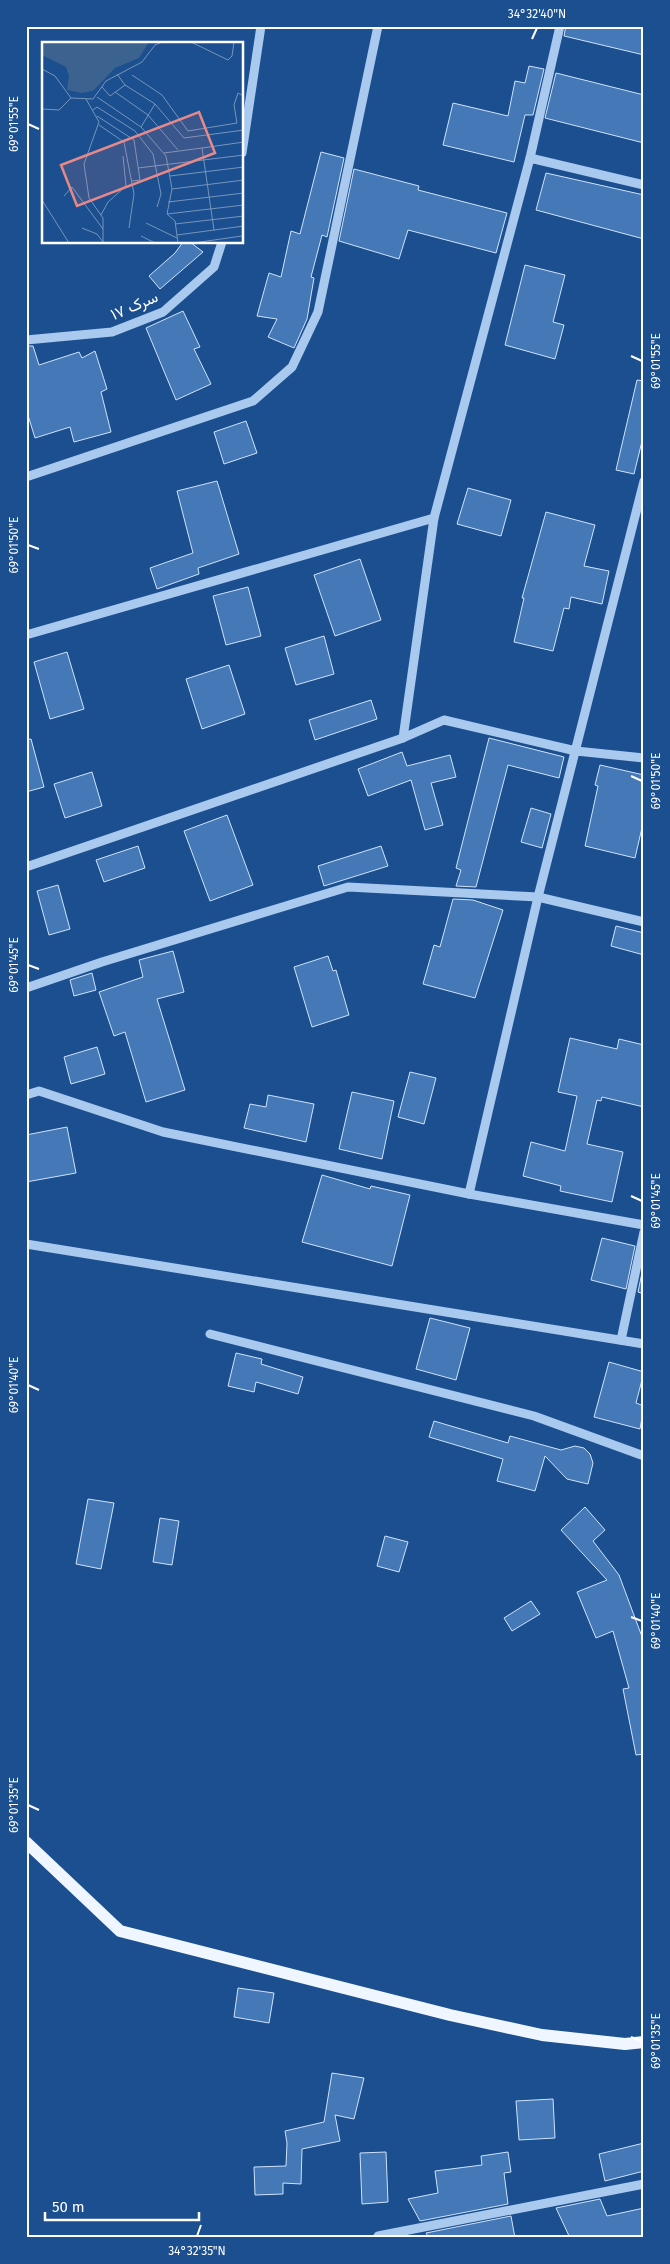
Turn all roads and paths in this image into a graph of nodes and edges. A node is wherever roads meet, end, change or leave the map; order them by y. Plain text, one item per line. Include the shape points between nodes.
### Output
1 (261, 26) edge
2 (378, 26) edge
3 (560, 26) edge
4 (244, 140) edge
5 (530, 158) junction
6 (644, 185) edge
7 (221, 244) edge
8 (26, 340) edge
9 (26, 478) edge
10 (644, 481) edge
11 (434, 518) junction
12 (26, 635) edge
13 (404, 738) junction
14 (576, 751) junction
15 (644, 758) edge
16 (26, 867) edge
17 (538, 897) junction
18 (644, 922) edge
19 (26, 988) edge
20 (26, 1095) edge
21 (468, 1194) junction
22 (644, 1225) edge
23 (644, 1232) edge
24 (26, 1244) edge
25 (210, 1334) dead end
26 (621, 1340) junction
27 (644, 1344) edge
28 (644, 1456) edge
29 (26, 1842) edge
30 (644, 2042) edge
31 (644, 2184) edge
32 (379, 2238) edge

1 - 4 street
2 - 9 street via 318,312 292,367 253,401
3 - 5 street
5 - 6 street
5 - 11 street
7 - 8 street, سرک ۱۷ via 214,267 163,312 112,332
10 - 14 street
11 - 12 street
11 - 13 street
13 - 14 street via 444,720
13 - 16 street
14 - 15 street
14 - 17 street
17 - 18 street
17 - 19 street via 348,887
17 - 21 street
20 - 21 street via 39,1091 163,1132
21 - 22 street
23 - 26 street
24 - 26 street
25 - 28 street via 534,1416
26 - 27 street
29 - 30 main road via 120,1930 542,2036 625,2044
31 - 32 street

